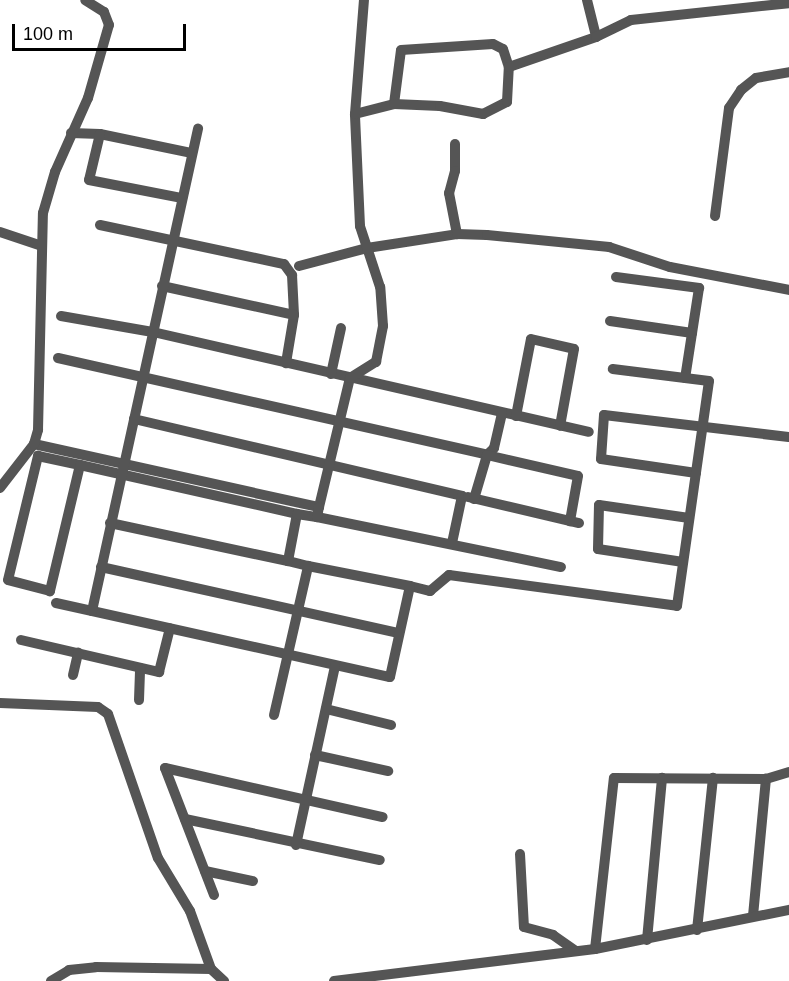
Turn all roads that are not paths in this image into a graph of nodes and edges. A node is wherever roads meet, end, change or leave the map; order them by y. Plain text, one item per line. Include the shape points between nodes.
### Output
1 (85, 0) edge
2 (364, 0) edge
3 (587, 0) edge
4 (789, 3) edge
5 (596, 37) junction
6 (509, 67) junction
7 (789, 72) edge
8 (394, 104) junction
9 (355, 114) junction
10 (198, 129) dead end
11 (71, 133) junction
12 (100, 134) junction
13 (455, 144) dead end
14 (192, 153) junction
15 (182, 198) junction
16 (716, 216) dead end
17 (100, 225) dead end
18 (0, 232) edge
19 (457, 234) junction
20 (174, 241) junction
21 (39, 245) junction
22 (367, 248) junction
23 (299, 266) dead end
24 (616, 277) dead end
25 (162, 286) junction
26 (789, 290) edge
27 (294, 315) junction
28 (61, 316) dead end
29 (610, 321) dead end
30 (341, 328) dead end
31 (153, 332) junction
32 (692, 333) junction
33 (58, 358) dead end
34 (286, 363) junction
35 (613, 369) dead end
36 (331, 374) junction
37 (142, 376) junction
38 (350, 378) junction
39 (685, 378) junction
40 (502, 413) junction
41 (516, 416) junction
42 (134, 420) junction
43 (340, 421) junction
44 (702, 425) junction
45 (560, 426) junction
46 (589, 432) dead end
47 (789, 437) edge
48 (34, 444) junction
49 (487, 455) junction
50 (80, 465) junction
51 (330, 465) junction
52 (123, 469) junction
53 (696, 473) junction
54 (0, 488) edge
55 (462, 496) junction
56 (474, 498) junction
57 (318, 512) junction
58 (297, 514) junction
59 (689, 518) junction
60 (111, 523) junction
61 (452, 543) junction
62 (288, 561) junction
63 (683, 562) junction
64 (308, 566) junction
65 (101, 567) junction
66 (561, 567) dead end
67 (410, 586) junction
68 (56, 603) dead end
69 (298, 609) junction
70 (92, 611) junction
71 (170, 628) junction
72 (399, 633) junction
73 (21, 640) dead end
74 (78, 653) junction
75 (288, 655) junction
76 (335, 666) junction
77 (140, 668) junction
78 (73, 675) dead end
79 (139, 700) dead end
80 (0, 703) edge
81 (326, 709) junction
82 (274, 715) dead end
83 (391, 724) dead end
84 (315, 755) junction
85 (388, 771) dead end
86 (789, 772) edge
87 (663, 778) junction
88 (713, 778) junction
89 (766, 779) junction
90 (306, 799) junction
91 (383, 817) dead end
92 (185, 819) junction
93 (296, 845) junction
94 (520, 854) dead end
95 (380, 860) dead end
96 (205, 870) junction
97 (253, 881) dead end
98 (214, 895) dead end
99 (789, 910) edge
100 (753, 916) junction
101 (698, 930) junction
102 (647, 940) junction
103 (595, 949) junction
104 (576, 951) junction
105 (211, 969) junction
106 (51, 981) edge
107 (224, 981) edge
108 (334, 981) edge

1 - 11 street via 104,12 109,25 88,98
2 - 9 street
3 - 5 street
4 - 5 street via 640,18
5 - 6 street
6 - 8 street via 507,102 496,111 483,114 440,106
6 - 8 street via 503,50 493,44 401,50
7 - 16 street via 756,78 741,90 729,108
8 - 9 street
9 - 22 street via 360,226
10 - 14 street
11 - 12 street
11 - 21 street via 46,195
12 - 14 street
12 - 15 street via 89,180
13 - 19 street via 455,171 449,193
14 - 15 street
15 - 20 street
17 - 20 street
18 - 21 street
19 - 22 street
19 - 26 street via 609,247 670,267
20 - 25 street
20 - 27 street via 284,264 292,275
21 - 48 street via 41,404
22 - 23 street
22 - 38 street via 380,287 381,344 376,362
24 - 32 street via 699,288
25 - 27 street
25 - 31 street
27 - 34 street
28 - 31 street
29 - 32 street
30 - 36 street
31 - 34 street
31 - 37 street
32 - 39 street
33 - 37 street
34 - 36 street
35 - 39 street
36 - 38 street
37 - 42 street
37 - 43 street
38 - 40 street
38 - 43 street
39 - 44 street via 709,381
40 - 41 street
40 - 49 street via 494,448
41 - 45 street
41 - 45 street via 531,339 574,349
42 - 51 street
42 - 52 street
43 - 49 street
43 - 51 street
44 - 47 street
44 - 53 street
44 - 53 street via 604,415 601,459
45 - 46 street
48 - 52 street
48 - 54 street
49 - 56 street
49 - 56 street via 578,476 574,522
50 - 50 street via 38,456 8,580 50,591
50 - 52 street
51 - 55 street
51 - 57 street
52 - 57 street
52 - 58 street
52 - 60 street
53 - 59 street
55 - 56 street
55 - 61 street
57 - 58 street
57 - 61 street
58 - 62 street
59 - 63 street
59 - 63 street via 599,505 598,549
60 - 62 street
60 - 65 street
61 - 66 street
62 - 64 street
63 - 67 street via 677,606 449,575 430,591
64 - 67 street
64 - 69 street
65 - 69 street
65 - 70 street
67 - 72 street
68 - 70 street
69 - 72 street
69 - 75 street
70 - 71 street
71 - 75 street
71 - 77 street via 159,672
72 - 76 street via 390,677
73 - 74 street
74 - 77 street
74 - 78 street
75 - 76 street
75 - 82 street
76 - 81 street
77 - 79 street
80 - 105 street via 99,707 108,714 158,858 190,910
81 - 83 street
81 - 84 street
84 - 85 street
84 - 90 street
86 - 89 street
87 - 88 street
87 - 102 street
87 - 103 street via 614,778
88 - 89 street
88 - 101 street
89 - 100 street
90 - 91 street
90 - 92 street via 165,768
90 - 93 street
92 - 93 street
92 - 96 street
93 - 95 street
94 - 104 street via 524,927 553,935
96 - 97 street
96 - 98 street
99 - 100 street
100 - 101 street
101 - 102 street
102 - 103 street
103 - 104 street
104 - 108 street
105 - 106 street via 96,967 69,970
105 - 107 street

